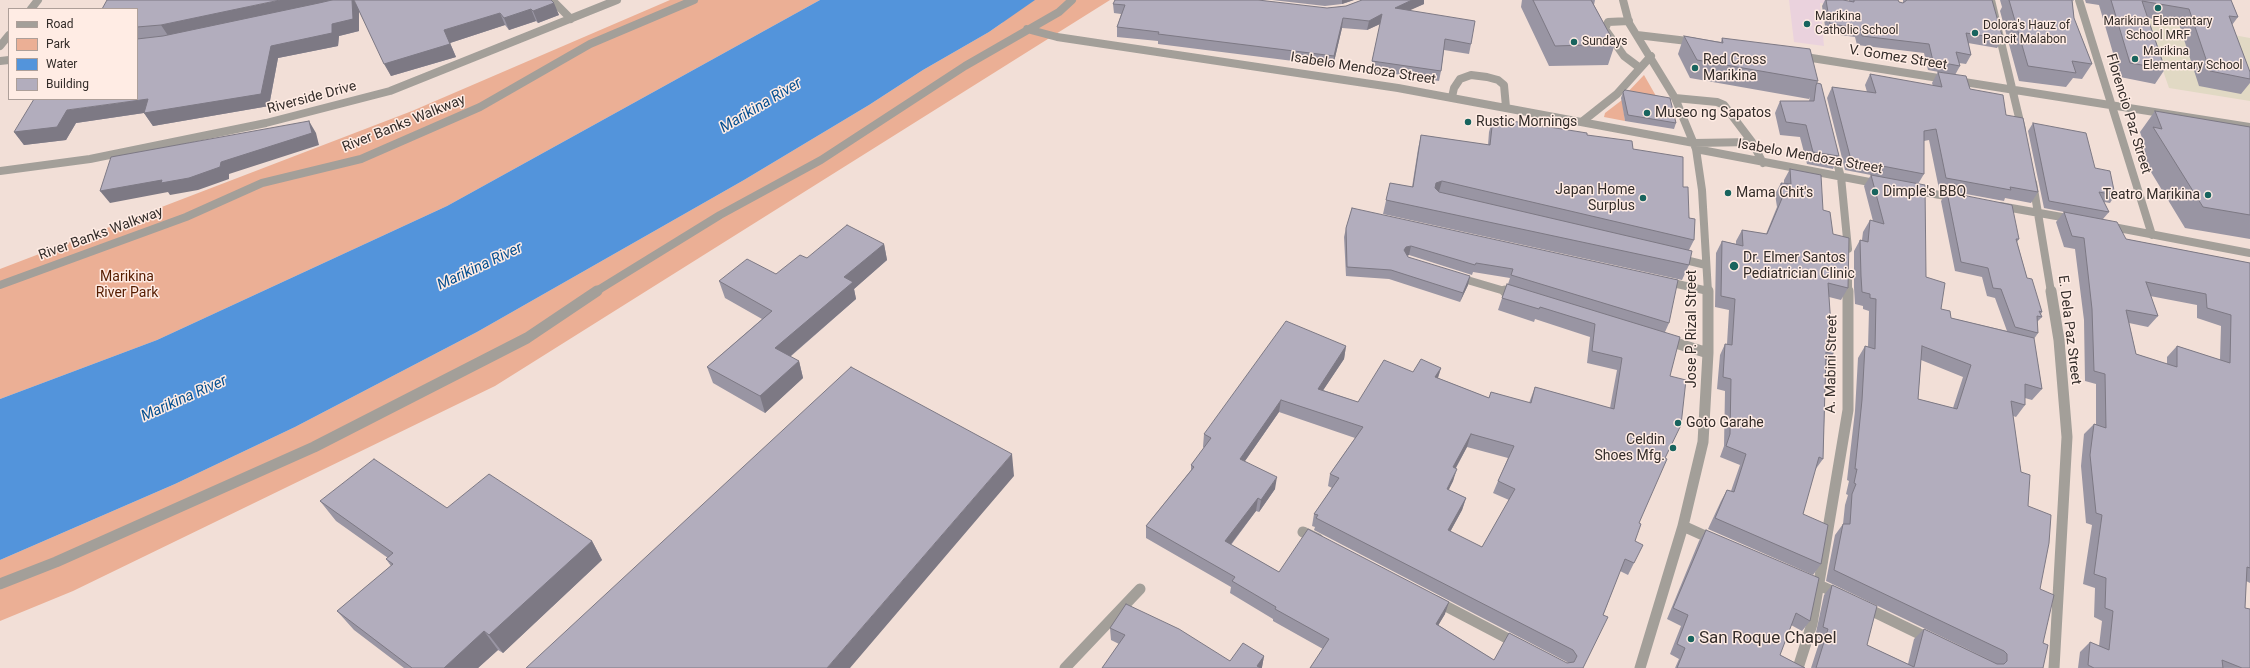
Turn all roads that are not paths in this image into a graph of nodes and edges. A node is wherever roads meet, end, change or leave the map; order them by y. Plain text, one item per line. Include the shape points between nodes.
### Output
1 (38, 0) edge
2 (552, 0) edge
3 (617, 0) edge
4 (694, 0) edge
5 (1072, 0) edge
6 (1623, 0) edge
7 (1991, 0) edge
8 (2079, 0) edge
9 (32, 8) edge
10 (571, 19) junction
11 (1629, 21) junction
12 (1027, 29) junction
13 (1636, 35) junction
14 (8, 37) edge
15 (1702, 43) edge
16 (0, 46) edge
17 (1793, 55) edge
18 (1651, 56) junction
19 (1813, 58) junction
20 (1640, 68) junction
21 (1815, 68) edge
22 (2014, 89) junction
23 (1452, 97) junction
24 (1675, 98) junction
25 (2111, 104) junction
26 (1506, 107) junction
27 (1584, 120) junction
28 (2250, 126) edge
29 (1752, 142) junction
30 (1831, 142) edge
31 (2025, 143) edge
32 (1695, 146) junction
33 (1763, 164) junction
34 (0, 171) edge
35 (2031, 174) edge
36 (1841, 177) junction
37 (1887, 185) edge
38 (1902, 188) edge
39 (1970, 200) edge
40 (1993, 205) edge
41 (2039, 213) junction
42 (2084, 222) edge
43 (2099, 224) edge
44 (2152, 235) junction
45 (2250, 253) edge
46 (1668, 256) edge
47 (1706, 265) junction
48 (1445, 273) edge
49 (1653, 279) edge
50 (0, 285) edge
51 (1708, 291) junction
52 (1528, 298) edge
53 (1655, 337) edge
54 (1708, 353) junction
55 (1683, 526) junction
56 (1304, 532) edge
57 (1725, 544) edge
58 (1332, 546) edge
59 (1803, 578) edge
60 (0, 584) edge
61 (1818, 584) junction
62 (1140, 589) dead end
63 (1423, 594) edge
64 (1940, 644) edge
65 (1529, 650) edge
66 (1065, 668) edge
67 (1640, 668) edge
68 (1798, 668) edge
69 (2054, 668) edge

1 - 9 street
2 - 10 street
3 - 10 street, Riverside Drive
4 - 50 street, River Banks Walkway via 590,44 480,107 361,159 262,183 186,217
5 - 12 street via 1059,12
6 - 11 street, Jose P. Rizal Street
7 - 22 street
8 - 25 street, Florencio Paz Street
10 - 34 street, Riverside Drive via 382,93 228,131 90,159
11 - 13 street, Jose P. Rizal Street
11 - 20 street via 1608,22 1604,29 1624,56
12 - 23 street, Isabelo Mendoza Street via 1057,37
12 - 60 street via 965,66 821,160 720,215 514,345 314,447 56,562
13 - 15 street
13 - 18 street, Jose P. Rizal Street
14 - 16 street
17 - 19 street, V. Gomez Street
18 - 20 street
18 - 24 street, Jose P. Rizal Street
19 - 21 street
19 - 22 street, V. Gomez Street
20 - 27 street via 1617,94
22 - 25 street, V. Gomez Street
22 - 31 street
23 - 26 street, Isabelo Mendoza Street
23 - 26 street via 1460,79 1471,75 1487,77 1504,85
24 - 29 street via 1724,104
24 - 32 street, Jose P. Rizal Street
25 - 28 street, V. Gomez Street
25 - 44 street, Florencio Paz Street
26 - 27 street, Isabelo Mendoza Street
27 - 32 street, Isabelo Mendoza Street
29 - 32 street
29 - 33 street
30 - 36 street, A. Mabini Street
32 - 33 street, Isabelo Mendoza Street
32 - 47 street, Jose P. Rizal Street via 1702,190
33 - 36 street, Isabelo Mendoza Street
35 - 41 street, E. Dela Paz Street
36 - 37 street, Isabelo Mendoza Street
36 - 61 street, A. Mabini Street via 1848,264 1848,410
38 - 39 street
40 - 41 street
41 - 42 street
41 - 69 street, E. Dela Paz Street via 2058,340 2067,437
43 - 44 street
44 - 45 street
46 - 47 street
47 - 51 street, Jose P. Rizal Street
48 - 52 street
49 - 51 street
51 - 54 street, Jose P. Rizal Street
53 - 54 street
54 - 55 street, Jose P. Rizal Street via 1703,442
55 - 57 street
55 - 67 street, Jose P. Rizal Street
56 - 58 street
59 - 61 street
61 - 64 street
61 - 68 street, A. Mabini Street via 1812,624
62 - 66 street
63 - 65 street

